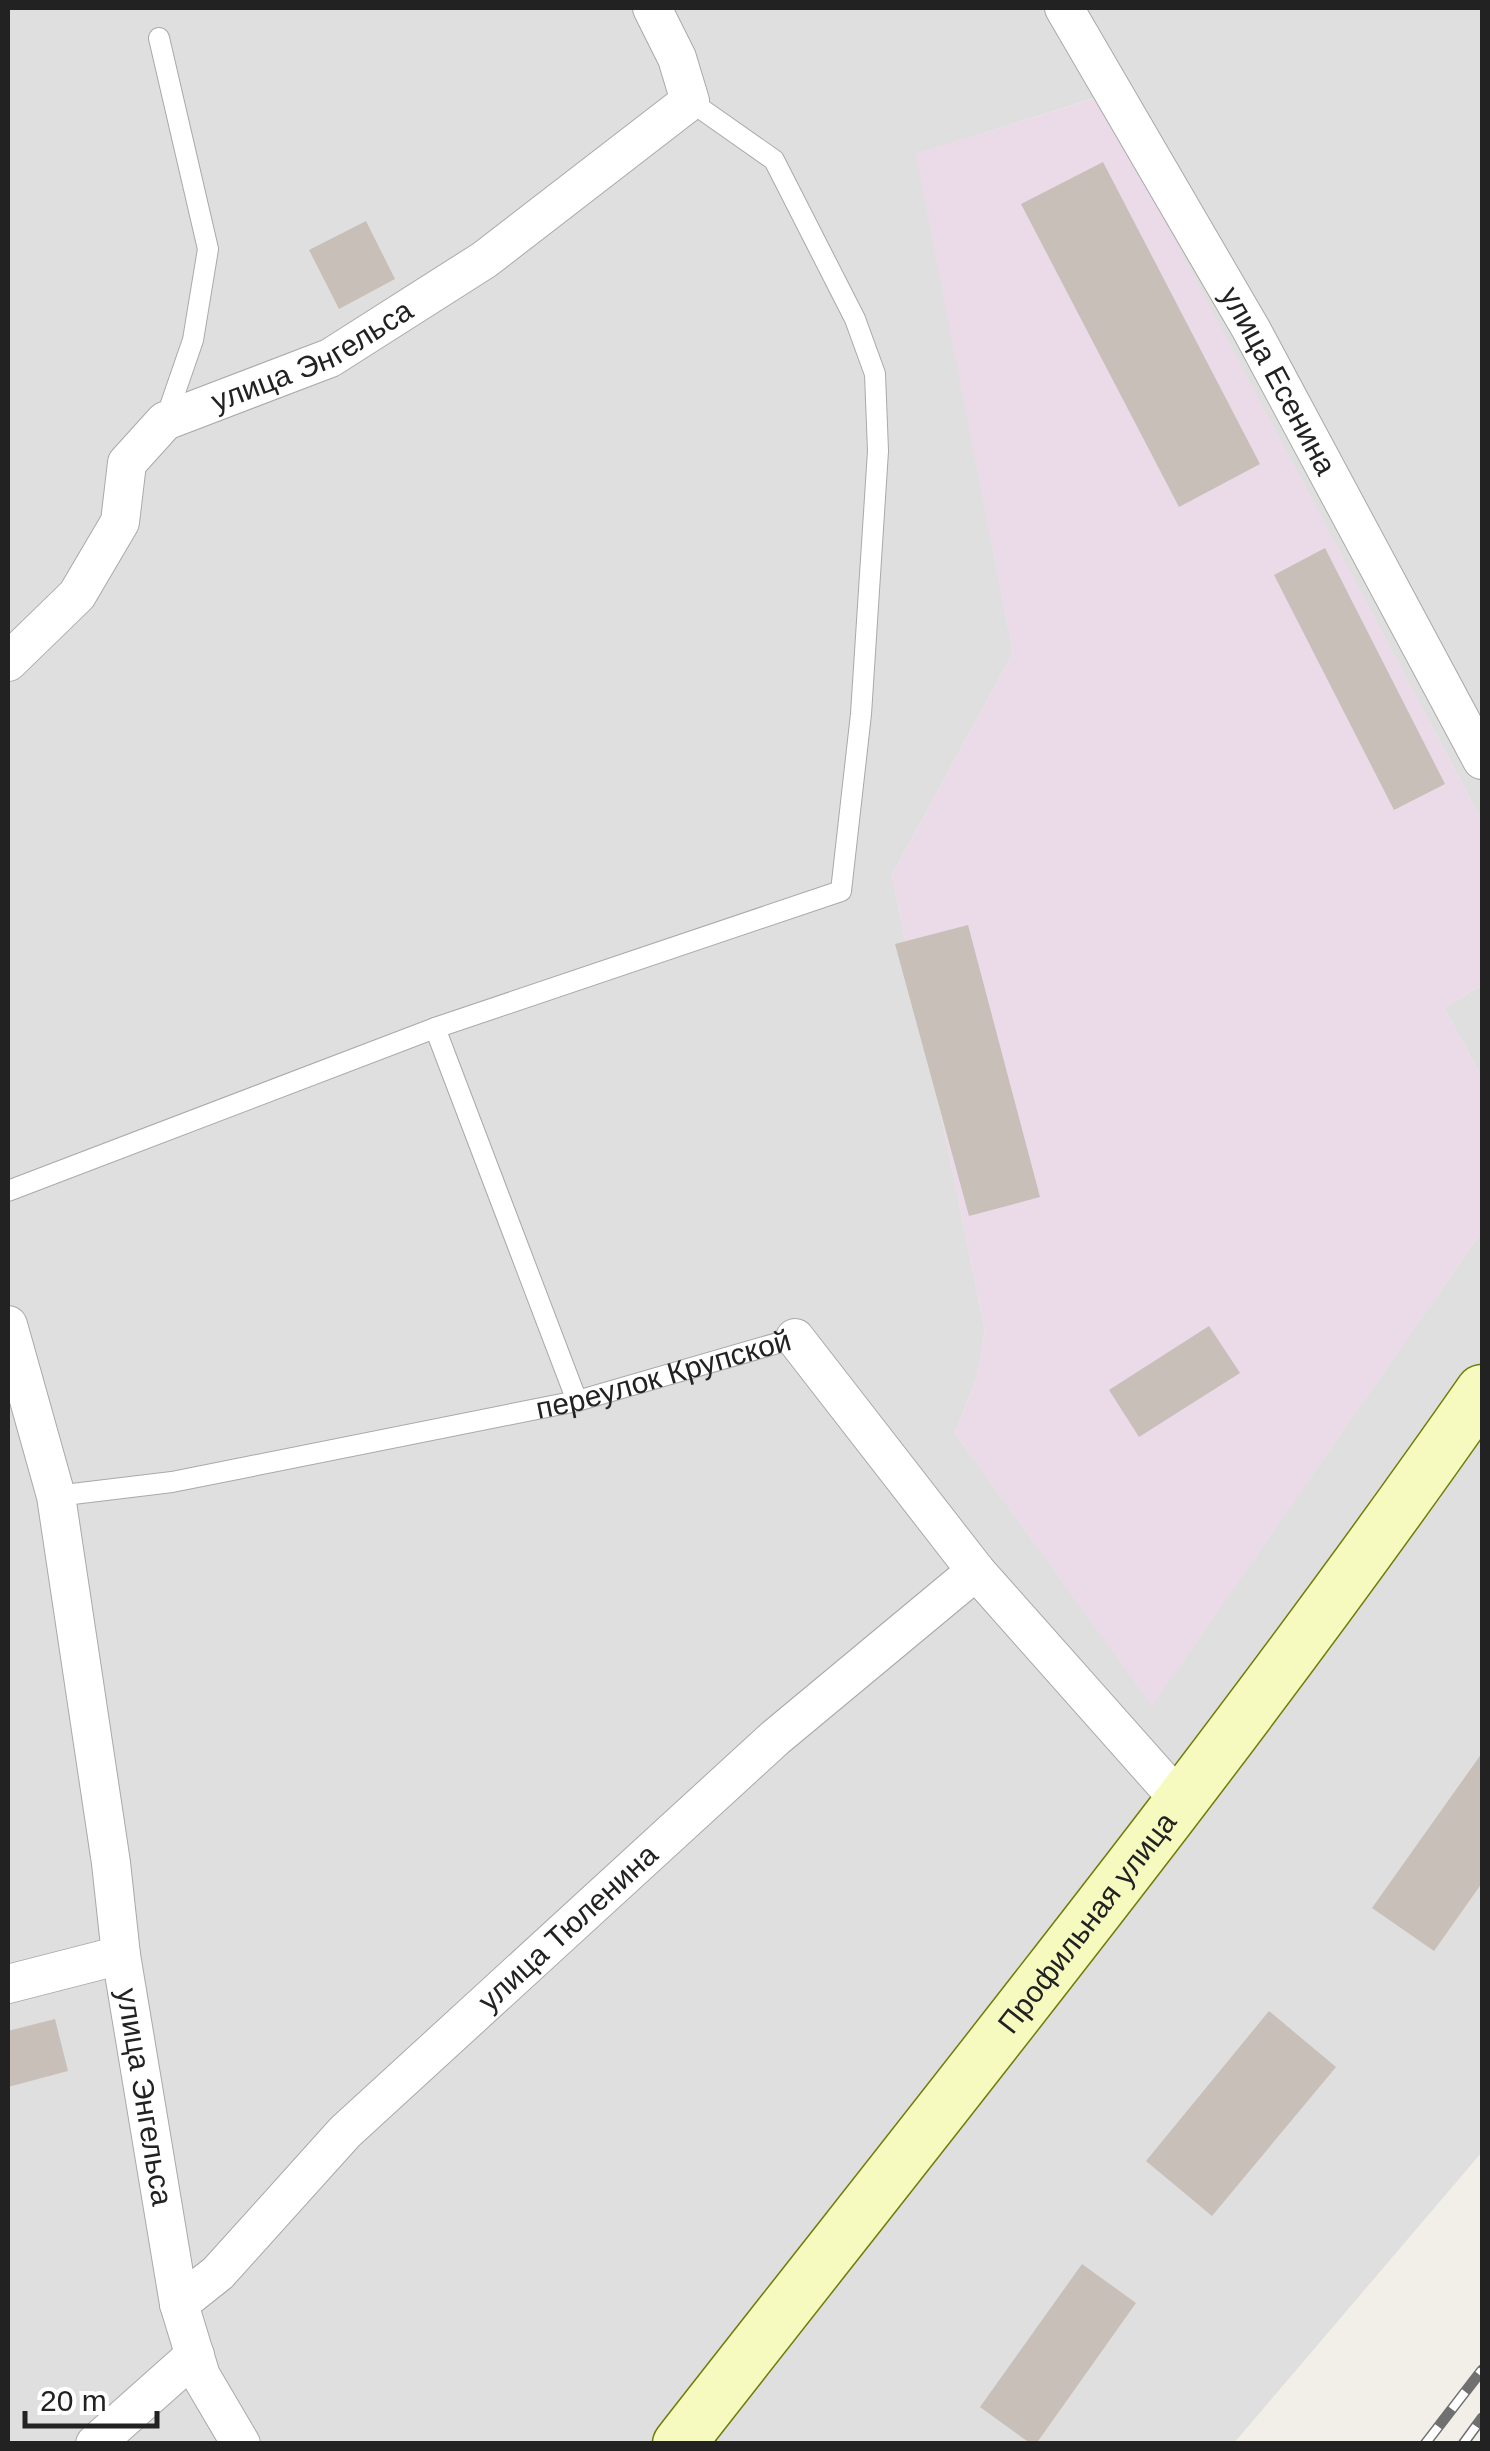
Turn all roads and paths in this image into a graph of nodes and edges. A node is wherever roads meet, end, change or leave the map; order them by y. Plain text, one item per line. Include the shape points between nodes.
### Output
1 (652, 8) edge
2 (1064, 8) edge
3 (158, 38) dead end
4 (690, 101) junction
5 (165, 421) junction
6 (8, 662) edge
7 (1482, 760) edge
8 (435, 1028) junction
9 (8, 1191) edge
10 (8, 1325) edge
11 (795, 1338) joint
12 (1482, 1392) edge
13 (576, 1402) junction
14 (56, 1496) junction
15 (976, 1571) junction
16 (1181, 1802) junction
17 (121, 1955) junction
18 (8, 1984) edge
19 (179, 2304) junction
20 (195, 2355) junction
21 (95, 2444) edge
22 (241, 2444) edge
23 (679, 2444) edge

1 - 4 street
2 - 7 street, улица Есенина via 1251,329
3 - 5 lane via 208,249 193,340
4 - 5 street, улица Энгельса via 484,260 330,358
4 - 8 lane via 774,160 875,374 878,450 862,714 841,891
5 - 6 street, улица Энгельса via 127,463 120,522 77,596
8 - 9 lane
8 - 13 lane
10 - 14 street
11 - 13 lane, переулок Крупской
11 - 15 street, переулок Крупской
12 - 16 main road, Профильная улица via 1352,1578
13 - 14 lane, переулок Крупской via 172,1482
14 - 17 street
15 - 16 street, переулок Крупской
15 - 19 street, улица Тюленина via 775,1738 345,2132 218,2273
16 - 23 main road, Профильная улица
17 - 18 street, улица Энгельса
17 - 19 street, улица Энгельса
19 - 20 street, улица Энгельса
20 - 21 street
20 - 22 street, улица Энгельса via 200,2376

